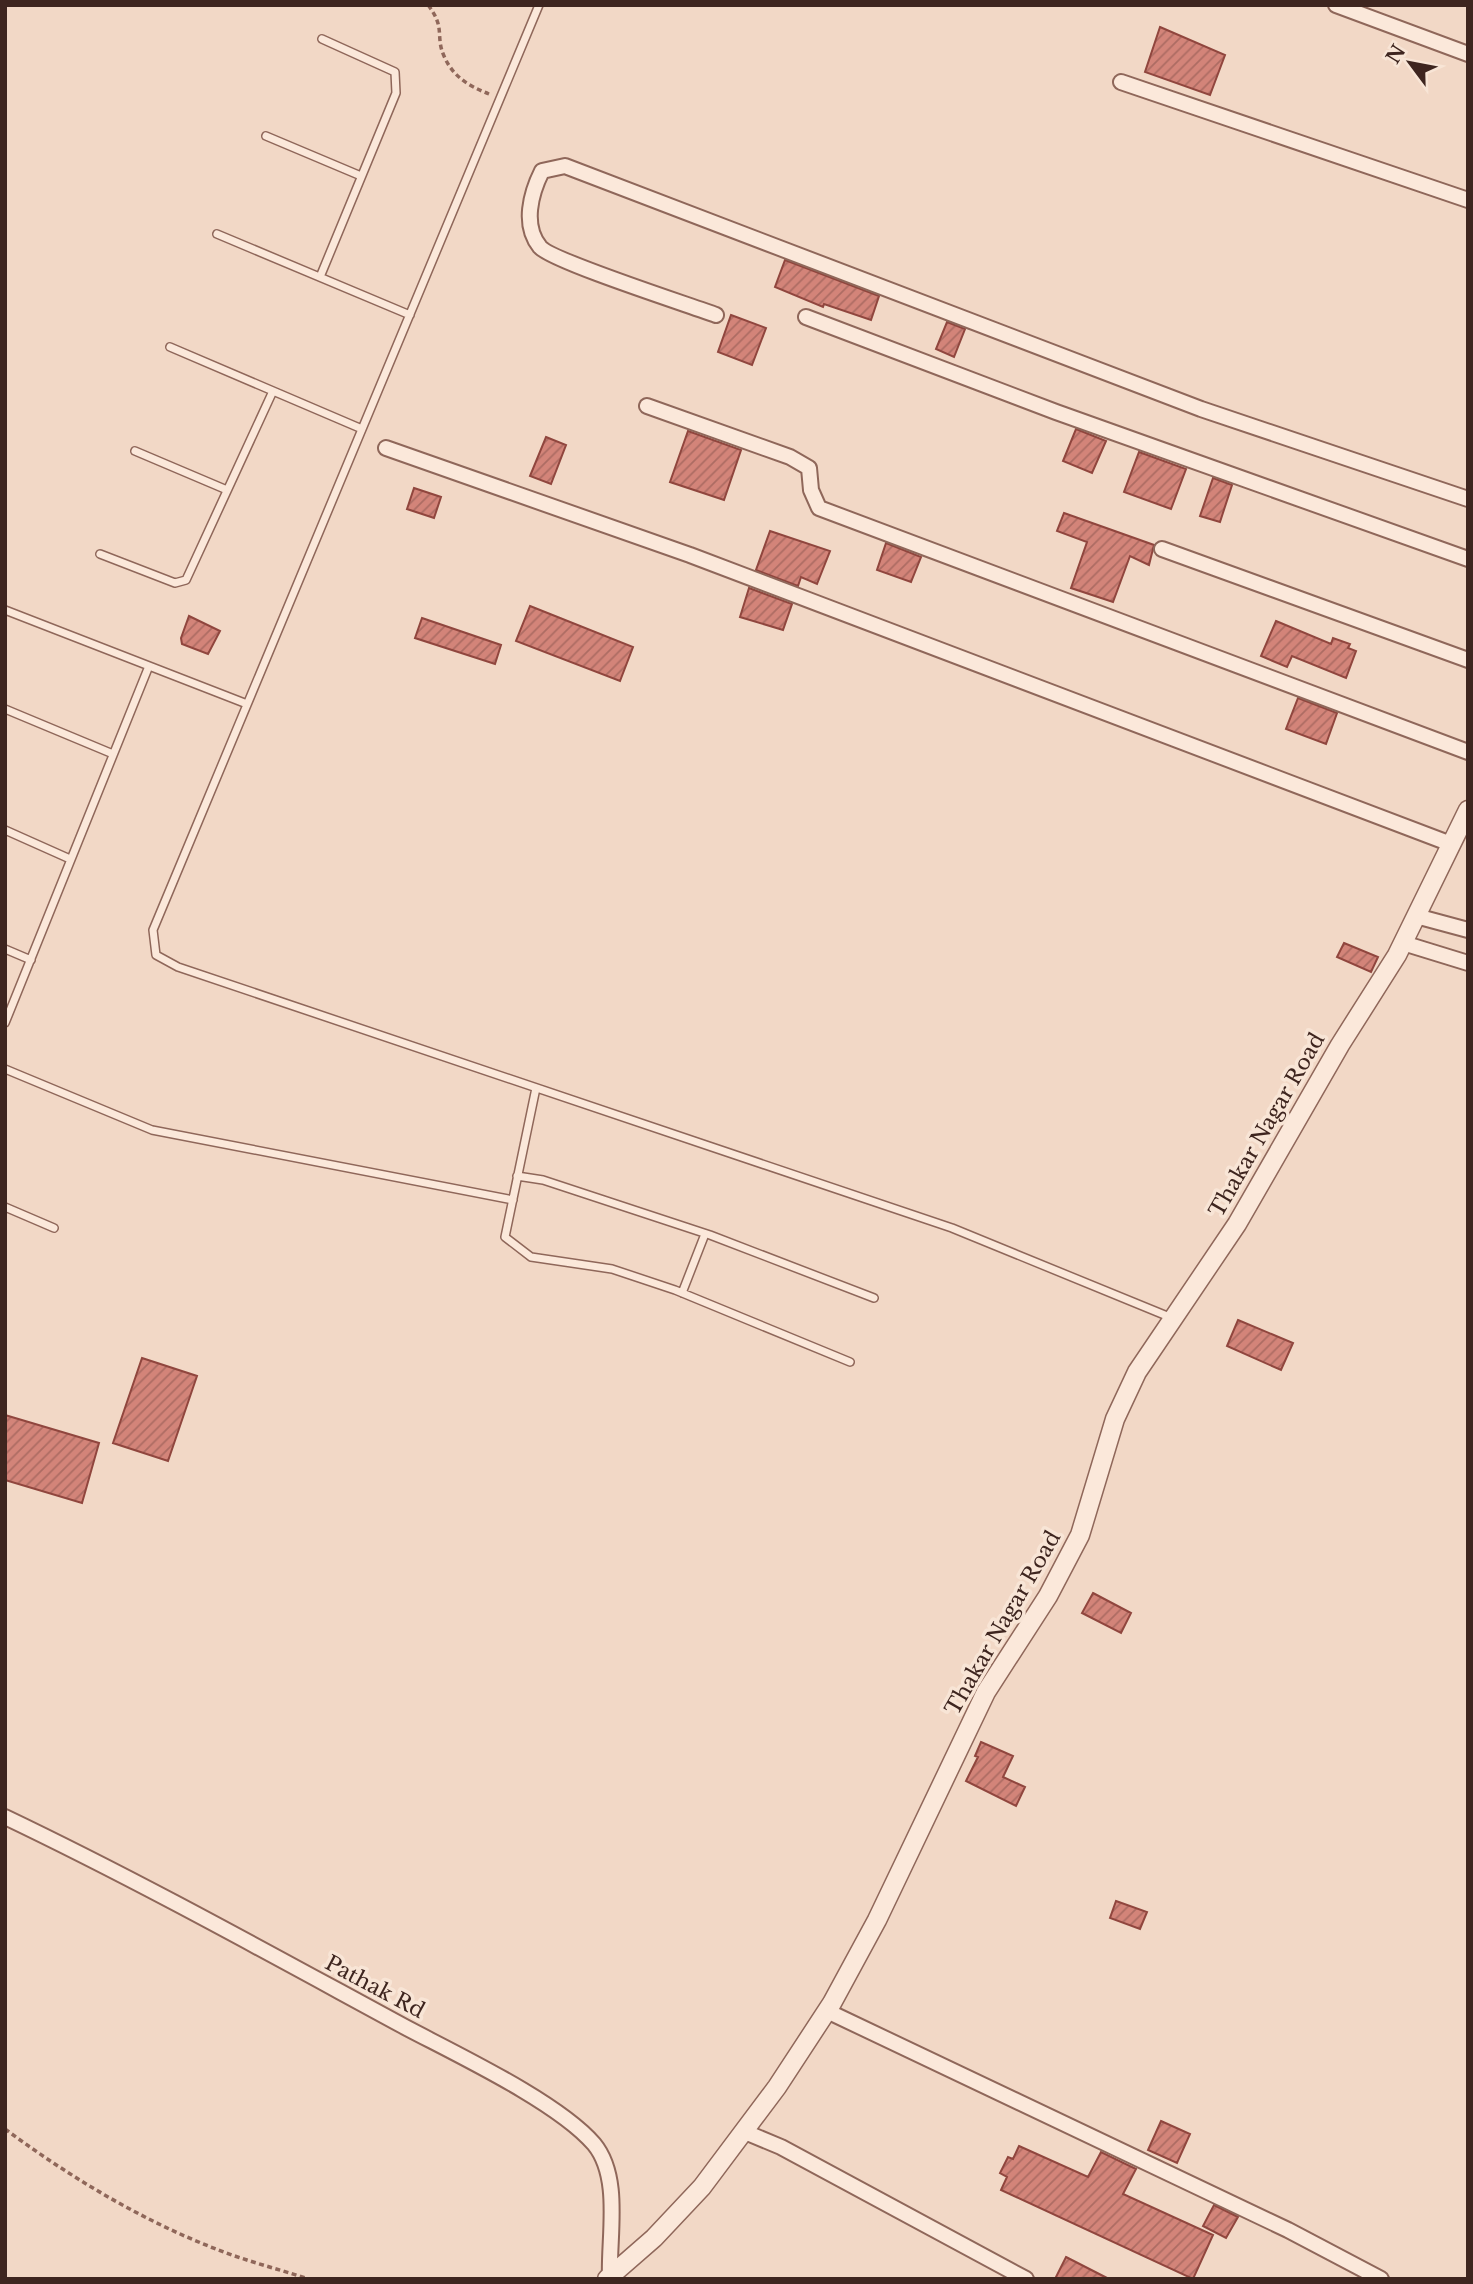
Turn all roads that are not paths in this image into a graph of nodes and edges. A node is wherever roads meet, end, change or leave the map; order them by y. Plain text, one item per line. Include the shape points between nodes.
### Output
1 (539, 5) edge
2 (1336, 5) edge
3 (321, 38) dead end
4 (1468, 54) edge
5 (1121, 82) dead end
6 (266, 136) dead end
7 (361, 176) junction
8 (1468, 200) edge
9 (217, 234) dead end
10 (320, 277) junction
11 (716, 314) dead end
12 (410, 315) junction
13 (806, 317) dead end
14 (170, 347) dead end
15 (273, 391) junction
16 (647, 406) dead end
17 (362, 429) junction
18 (386, 448) dead end
19 (135, 451) dead end
20 (227, 490) junction
21 (1468, 499) edge
22 (1162, 549) dead end
23 (100, 554) dead end
24 (1468, 559) edge
25 (5, 610) edge
26 (1468, 660) edge
27 (149, 666) junction
28 (247, 705) junction
29 (5, 709) edge
30 (1468, 752) edge
31 (113, 754) junction
32 (1468, 810) edge
33 (5, 830) edge
34 (1451, 844) junction
35 (70, 859) junction
36 (1416, 916) junction
37 (1468, 930) edge
38 (1403, 943) junction
39 (5, 949) edge
40 (31, 960) junction
41 (1468, 963) edge
42 (5, 1023) edge
43 (5, 1069) edge
44 (536, 1088) junction
45 (517, 1176) junction
46 (513, 1200) junction
47 (5, 1207) edge
48 (54, 1228) dead end
49 (705, 1234) junction
50 (682, 1293) junction
51 (874, 1298) dead end
52 (1173, 1319) junction
53 (850, 1362) dead end
54 (5, 1817) edge
55 (827, 2011) junction
56 (745, 2132) junction
57 (611, 2278) edge
58 (1026, 2279) edge
59 (1381, 2279) edge

1 - 12 lane
2 - 4 street
3 - 7 lane via 395,72 396,93
5 - 8 street
6 - 7 lane
7 - 10 lane
9 - 10 lane
10 - 12 lane
11 - 21 street via 541,248 531,227 531,192 542,171 565,166 1200,409
12 - 17 lane
13 - 24 street
14 - 15 lane
15 - 17 lane
15 - 20 lane
16 - 30 street via 809,468 819,508
17 - 28 lane
18 - 34 street via 690,555
19 - 20 lane
20 - 23 lane via 186,580 175,583
22 - 26 street
25 - 27 lane
27 - 28 lane
27 - 31 lane
28 - 44 lane via 153,930 156,955 178,967
29 - 31 lane
31 - 35 lane
32 - 34 street, Thakar Nagar Road
33 - 35 lane
34 - 36 street, Thakar Nagar Road
35 - 40 lane
36 - 37 street
36 - 38 street, Thakar Nagar Road
38 - 41 street
38 - 52 street, Thakar Nagar Road via 1237,1224
39 - 40 lane
40 - 42 lane
43 - 46 lane via 152,1130
44 - 45 lane
44 - 52 lane via 952,1228
45 - 46 lane
45 - 49 lane via 542,1180
46 - 50 lane via 505,1237 531,1257 612,1269
47 - 48 lane
49 - 50 lane
49 - 51 lane
50 - 53 lane
52 - 55 street, Thakar Nagar Road via 1137,1372 1115,1419 1080,1535 1048,1596 986,1692 877,1920
54 - 57 street, Pathak Rd via 110,1867 441,2046 573,2126 595,2146 609,2179
55 - 56 street, Thakar Nagar Road
55 - 59 street via 1289,2230
56 - 57 street, Thakar Nagar Road via 702,2187
56 - 58 street

